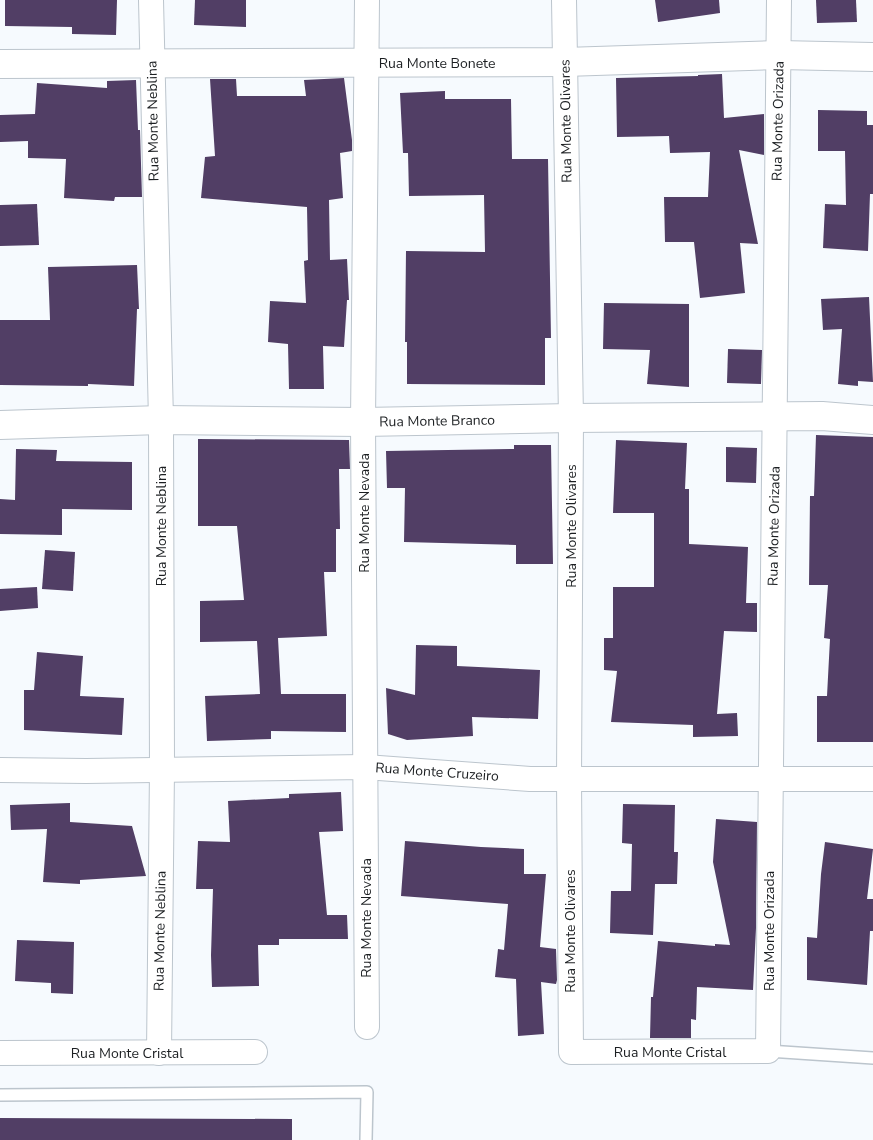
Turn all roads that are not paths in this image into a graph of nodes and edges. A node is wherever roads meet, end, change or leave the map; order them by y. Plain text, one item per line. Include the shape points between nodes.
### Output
1 (151, 0) edge
2 (367, 0) edge
3 (564, 0) edge
4 (779, 0) edge
5 (779, 55) junction
6 (873, 57) edge
7 (565, 62) junction
8 (367, 63) junction
9 (0, 64) edge
10 (152, 64) junction
11 (775, 417) junction
12 (571, 418) junction
13 (161, 420) junction
14 (873, 420) edge
15 (363, 422) junction
16 (0, 425) edge
17 (366, 767) junction
18 (162, 769) junction
19 (0, 770) edge
20 (770, 778) junction
21 (569, 779) junction
22 (873, 779) edge
23 (367, 1027) dead end
24 (768, 1051) junction
25 (255, 1052) dead end
26 (571, 1052) joint
27 (0, 1053) edge
28 (159, 1053) junction
29 (873, 1058) edge
30 (0, 1095) edge
31 (366, 1140) edge

1 - 10 street, Rua Monte Neblina
2 - 8 street, Rua Monte Nevada
3 - 7 street, Rua Monte Olivares
4 - 5 street, Rua Monte Orizada
5 - 6 main road, Rua Monte Bonete
5 - 7 main road, Rua Monte Bonete
5 - 11 street, Rua Monte Orizada
7 - 8 main road, Rua Monte Bonete
7 - 12 street, Rua Monte Olivares
8 - 10 main road, Rua Monte Bonete
8 - 15 street, Rua Monte Nevada
9 - 10 main road, Rua Monte Bonete
10 - 13 street, Rua Monte Neblina
11 - 12 main road, Rua Monte Branco
11 - 14 main road, Rua Monte Branco
11 - 20 street, Rua Monte Orizada
12 - 15 main road, Rua Monte Branco
12 - 21 street, Rua Monte Olivares
13 - 15 main road, Rua Monte Branco
13 - 16 main road, Rua Monte Branco
13 - 18 street, Rua Monte Neblina
15 - 17 street, Rua Monte Nevada
17 - 18 street, Rua Monte Cruzeiro
17 - 21 street, Rua Monte Cruzeiro
17 - 23 street, Rua Monte Nevada
18 - 19 street, Rua Monte Cruzeiro
18 - 28 street, Rua Monte Neblina
20 - 21 street, Rua Monte Cruzeiro
20 - 22 street, Rua Monte Cruzeiro
20 - 24 street, Rua Monte Orizada
21 - 26 street, Rua Monte Olivares
24 - 26 street, Rua Monte Cristal
24 - 29 lane
25 - 28 street, Rua Monte Cristal
27 - 28 street, Rua Monte Cristal
30 - 31 lane via 367,1092

